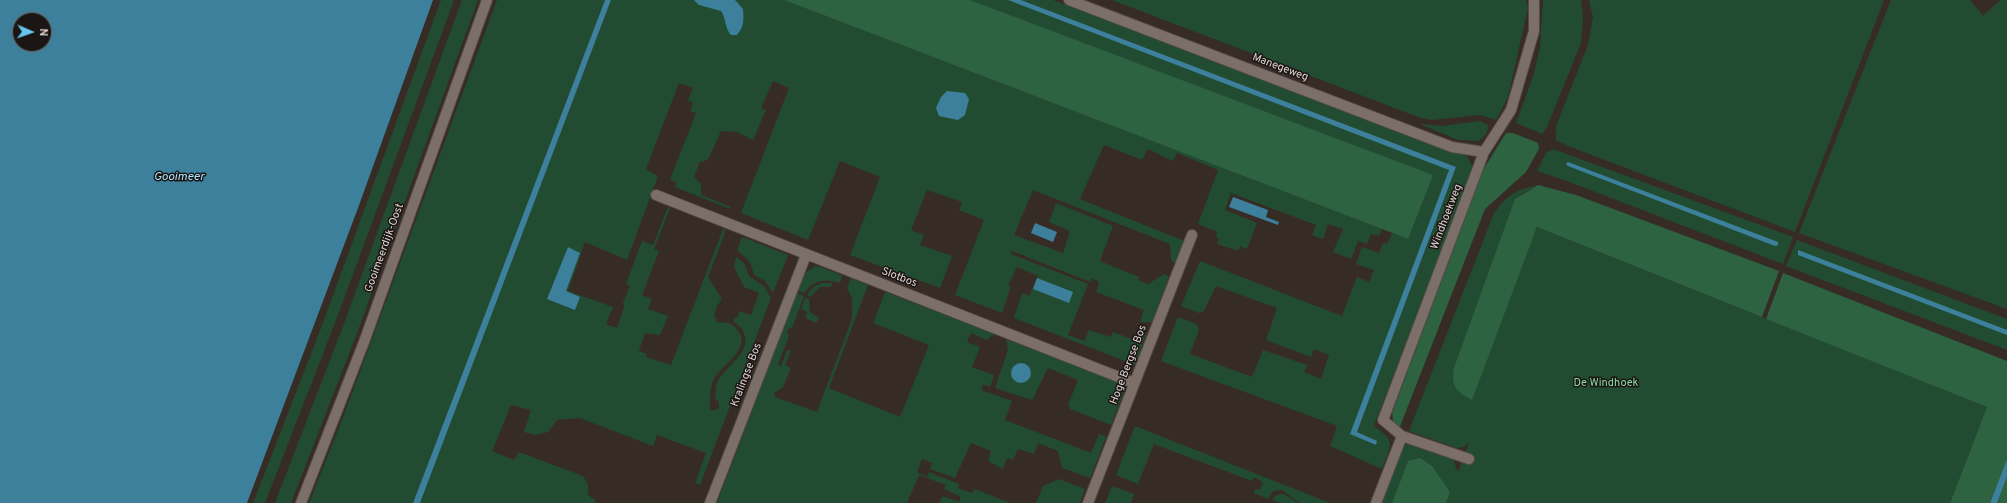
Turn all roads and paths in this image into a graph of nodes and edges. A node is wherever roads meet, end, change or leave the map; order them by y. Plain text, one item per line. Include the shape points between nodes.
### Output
1 (487, 0) edge
2 (1069, 0) edge
3 (1534, 0) edge
4 (1484, 152) junction
5 (656, 195) dead end
6 (1192, 235) dead end
7 (806, 255) junction
8 (1134, 383) junction
9 (1402, 436) junction
10 (1469, 459) dead end
11 (301, 503) edge
12 (710, 503) edge
13 (1088, 503) edge
14 (1376, 503) edge

1 - 11 street, Gooimeerdijk-Oost via 364,342
2 - 4 street, Manegeweg via 1452,147
3 - 4 street, Windhoekweg via 1534,31 1511,110
4 - 9 street, Windhoekweg via 1383,420
5 - 7 street, Slotbos
6 - 8 street, Hoge Bergse Bos
7 - 8 street, Slotbos
7 - 12 street, Kralingse Bos
8 - 13 street, Hoge Bergse Bos
9 - 10 street, Windhoekweg
9 - 14 street

